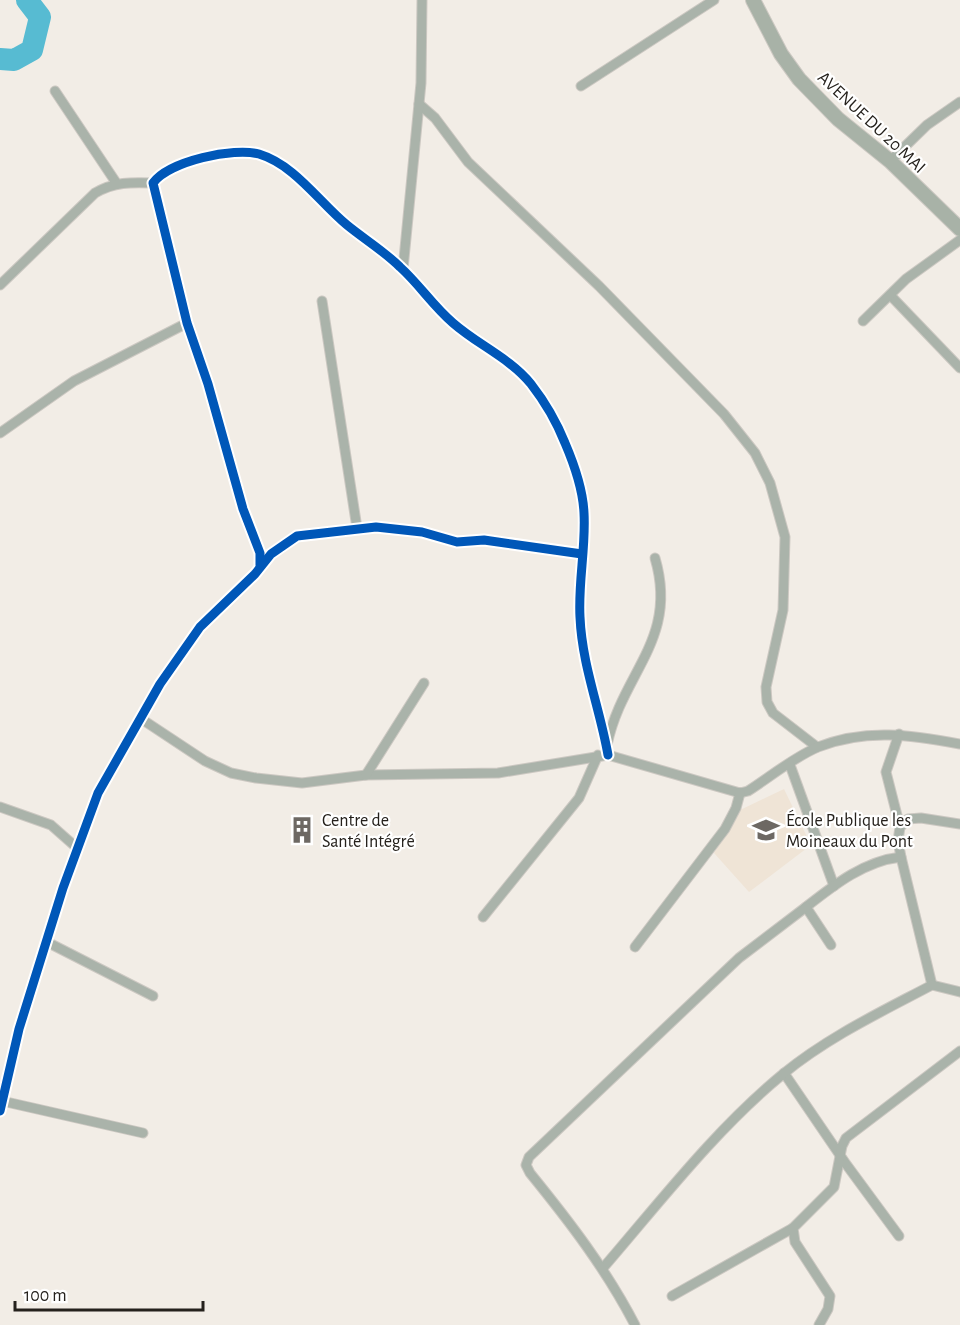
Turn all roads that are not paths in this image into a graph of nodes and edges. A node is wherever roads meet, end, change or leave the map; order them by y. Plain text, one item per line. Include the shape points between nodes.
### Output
1 (422, 0) edge
2 (714, 0) edge
3 (753, 0) edge
4 (581, 86) dead end
5 (55, 91) dead end
6 (960, 102) edge
7 (419, 104) junction
8 (890, 161) junction
9 (153, 183) junction
10 (117, 184) junction
11 (960, 229) edge
12 (960, 240) edge
13 (403, 269) junction
14 (0, 285) edge
15 (891, 296) junction
16 (322, 301) dead end
17 (862, 321) dead end
18 (187, 323) junction
19 (960, 368) edge
20 (0, 433) edge
21 (357, 528) junction
22 (582, 554) junction
23 (655, 558) dead end
24 (260, 565) junction
25 (424, 683) dead end
26 (140, 718) junction
27 (899, 734) junction
28 (960, 744) edge
29 (817, 747) junction
30 (604, 752) junction
31 (790, 765) junction
32 (366, 775) junction
33 (740, 793) junction
34 (0, 807) edge
35 (960, 824) edge
36 (900, 827) junction
37 (77, 848) junction
38 (901, 857) junction
39 (834, 886) junction
40 (806, 907) junction
41 (483, 917) dead end
42 (47, 942) junction
43 (831, 945) dead end
44 (635, 947) dead end
45 (932, 985) junction
46 (960, 992) edge
47 (153, 996) dead end
48 (960, 1051) edge
49 (784, 1073) junction
50 (1, 1106) edge
51 (143, 1133) dead end
52 (840, 1156) junction
53 (793, 1228) junction
54 (899, 1236) dead end
55 (603, 1268) junction
56 (672, 1296) dead end
57 (635, 1325) edge
58 (819, 1325) edge

1 - 7 street
2 - 4 street
3 - 8 main road, AVENUE DU 20 MAI via 799,80 838,119
5 - 10 street
6 - 8 street via 927,125
7 - 13 street
7 - 29 street via 435,118 468,162 599,286 724,414 755,453 770,483 785,537 783,610 766,687 767,702 773,713
8 - 11 main road, AVENUE DU 20 MAI
9 - 10 street
9 - 13 street via 158,176 201,159 244,152 260,155 288,170 346,224
9 - 18 street
10 - 14 street via 95,193
12 - 15 street via 906,279
13 - 22 street via 452,322 516,368 550,413 573,462 584,511
15 - 17 street
15 - 19 street
16 - 21 street
18 - 20 street via 74,381
18 - 24 street via 260,553
21 - 22 street via 400,528 457,542 484,540
21 - 24 street via 297,536
22 - 30 street via 582,640
23 - 30 street via 662,600 656,631 617,711
24 - 26 street via 200,627
25 - 32 street
26 - 32 street via 182,748 231,773 302,783
26 - 37 street via 98,794
27 - 28 street
27 - 29 street via 863,735
27 - 36 street via 886,772
29 - 31 street
30 - 32 street via 541,768 498,773
30 - 33 street
30 - 41 street via 579,798
31 - 33 street
31 - 39 street
33 - 44 street via 724,829
34 - 37 street via 51,825
35 - 36 street via 921,818 908,819
36 - 38 street
37 - 42 street
38 - 39 street via 873,863
38 - 45 street
39 - 40 street
40 - 43 street
40 - 55 street via 739,958 529,1157 526,1165 530,1173
42 - 47 street
42 - 50 street via 19,1029
45 - 46 street
45 - 49 street via 845,1031
48 - 52 street via 846,1138
49 - 52 street
49 - 55 street via 734,1118
50 - 51 street
52 - 53 street via 834,1187
52 - 54 street
53 - 56 street
53 - 58 street via 795,1242 830,1296
55 - 57 street

